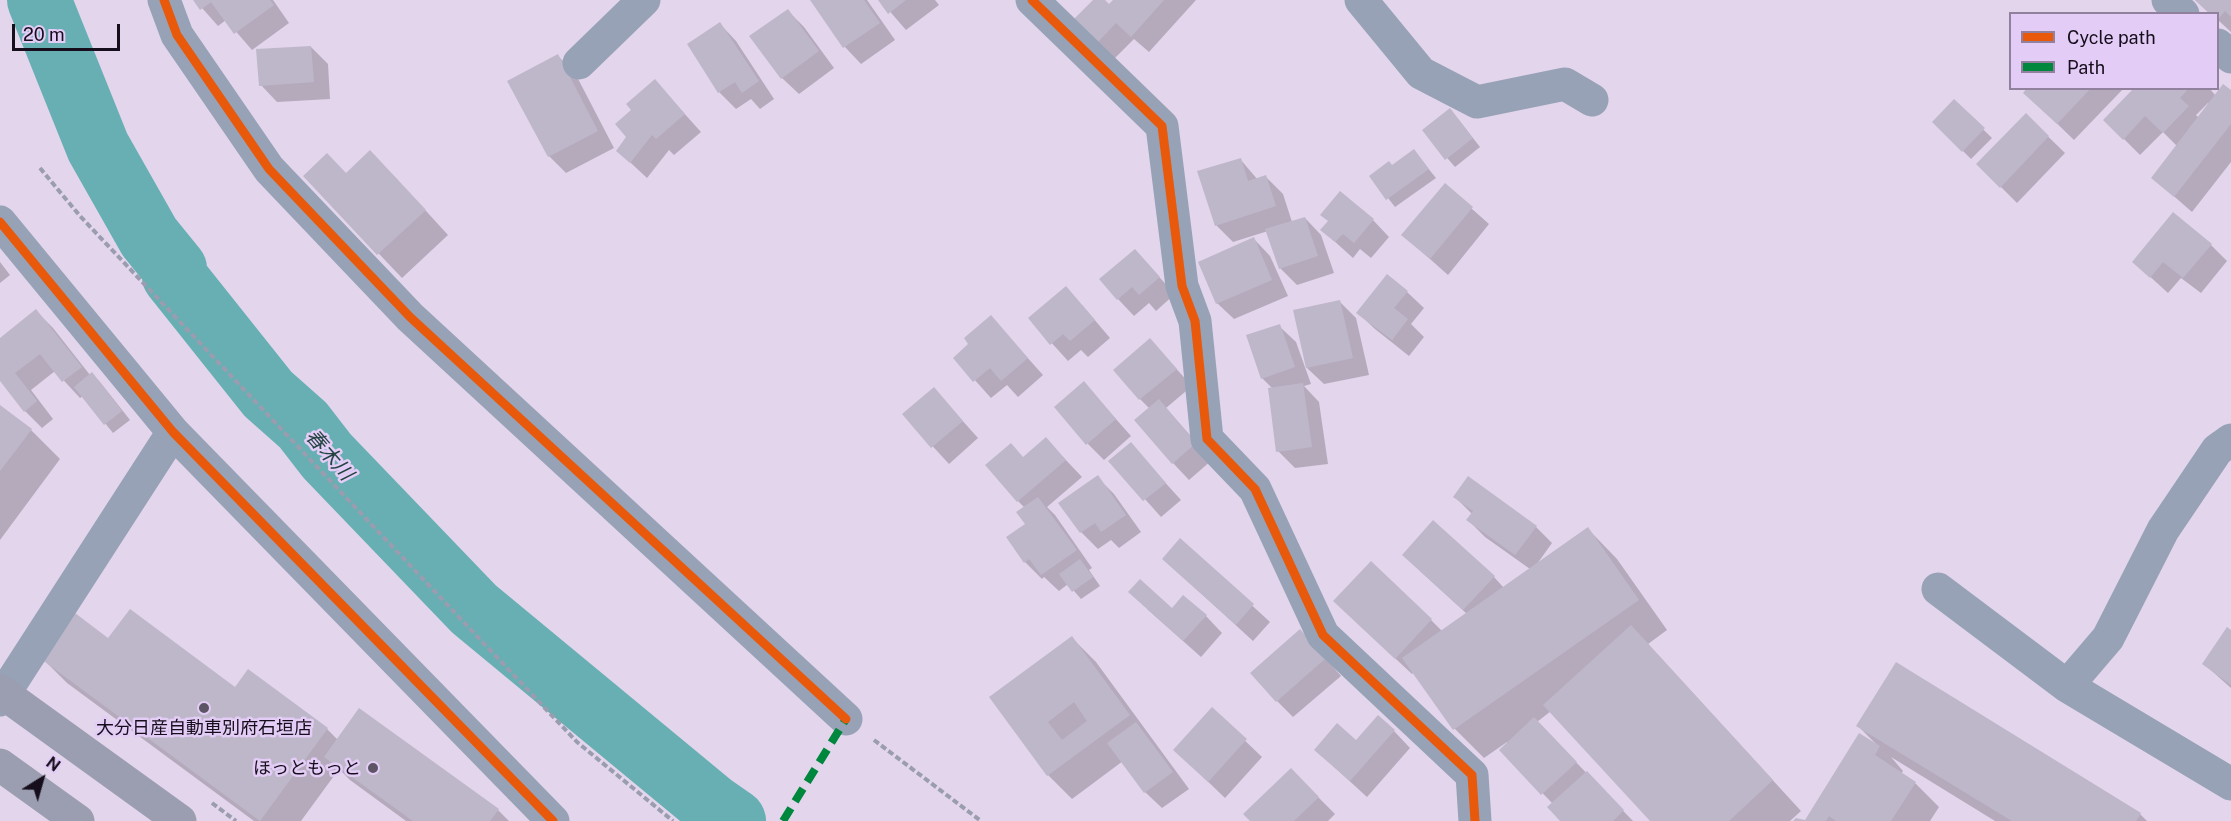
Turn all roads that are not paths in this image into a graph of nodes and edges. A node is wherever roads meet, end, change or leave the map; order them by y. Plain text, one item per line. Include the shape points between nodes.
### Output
1 (164, 0) edge
2 (644, 0) edge
3 (1032, 0) edge
4 (1362, 0) edge
5 (2168, 0) edge
6 (2181, 12) edge
7 (2219, 47) edge
8 (2231, 57) edge
9 (579, 63) dead end
10 (1592, 100) dead end
11 (0, 222) edge
12 (173, 432) junction
13 (2231, 440) edge
14 (1938, 589) dead end
15 (2067, 686) junction
16 (1, 695) edge
17 (846, 719) road end
18 (0, 765) edge
19 (2231, 784) edge
20 (78, 821) edge
21 (180, 821) edge
22 (553, 821) edge
23 (1475, 821) edge

1 - 17 street via 177,35 268,169 410,317
2 - 9 street
3 - 23 street via 1162,126 1182,286 1195,321 1207,439 1255,489 1323,635 1472,775
4 - 10 street via 1421,72 1477,102 1565,84
5 - 6 street
7 - 8 street
11 - 12 street
12 - 16 street
12 - 22 street
13 - 15 street via 2217,450 2163,530 2108,638
14 - 15 street
15 - 19 street
16 - 21 highway
18 - 20 highway

